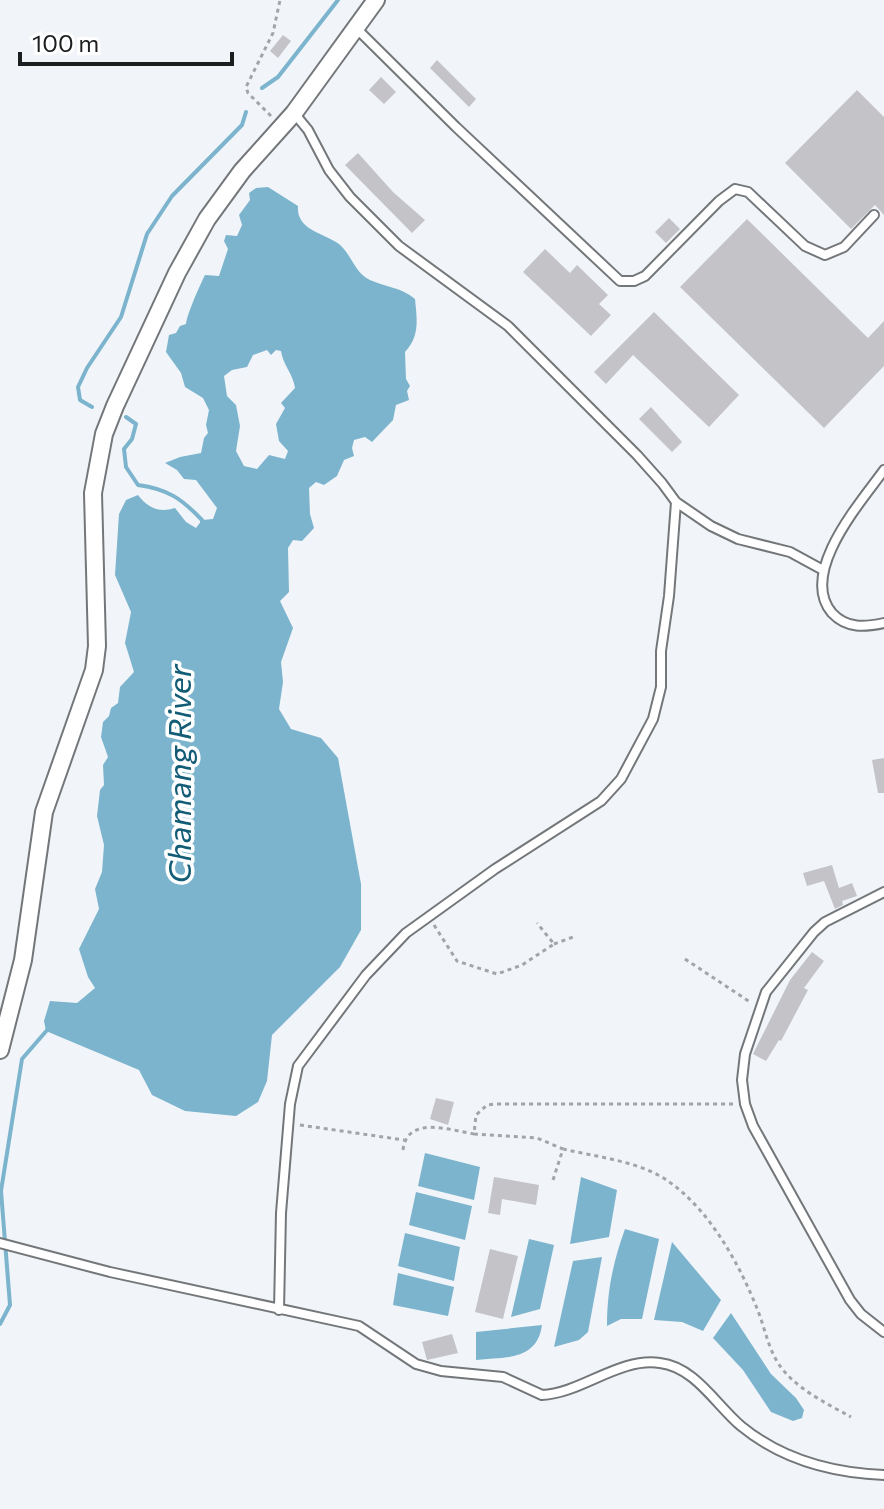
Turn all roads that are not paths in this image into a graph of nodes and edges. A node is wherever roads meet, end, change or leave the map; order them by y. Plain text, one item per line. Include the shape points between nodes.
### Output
1 (376, 0) edge
2 (357, 29) junction
3 (294, 113) junction
4 (874, 215) dead end
5 (884, 470) edge
6 (676, 502) junction
7 (823, 570) junction
8 (884, 623) edge
9 (884, 892) edge
10 (0, 1050) edge
11 (0, 1243) edge
12 (279, 1310) junction
13 (884, 1332) edge
14 (884, 1475) edge

1 - 2 street
2 - 3 street
2 - 4 lane via 620,281 645,276 735,189 748,192 805,246 825,255 844,247
3 - 6 lane via 350,197 399,246 508,326 637,455
3 - 10 street via 224,194 194,241 104,434 93,493 94,670 44,812 23,960
5 - 7 lane via 848,520
6 - 7 lane via 738,539 790,552
6 - 12 lane via 661,687 653,719 621,779 584,813 428,916 386,952 304,1056 294,1079 288,1123
7 - 8 lane via 826,600 840,620 863,627
9 - 13 lane via 814,932 760,1008 743,1067 745,1104 753,1126 838,1281 861,1314
11 - 12 lane
12 - 14 lane via 359,1326 416,1364 503,1377 542,1395 641,1362 669,1365 692,1377 744,1429 780,1451 823,1467

